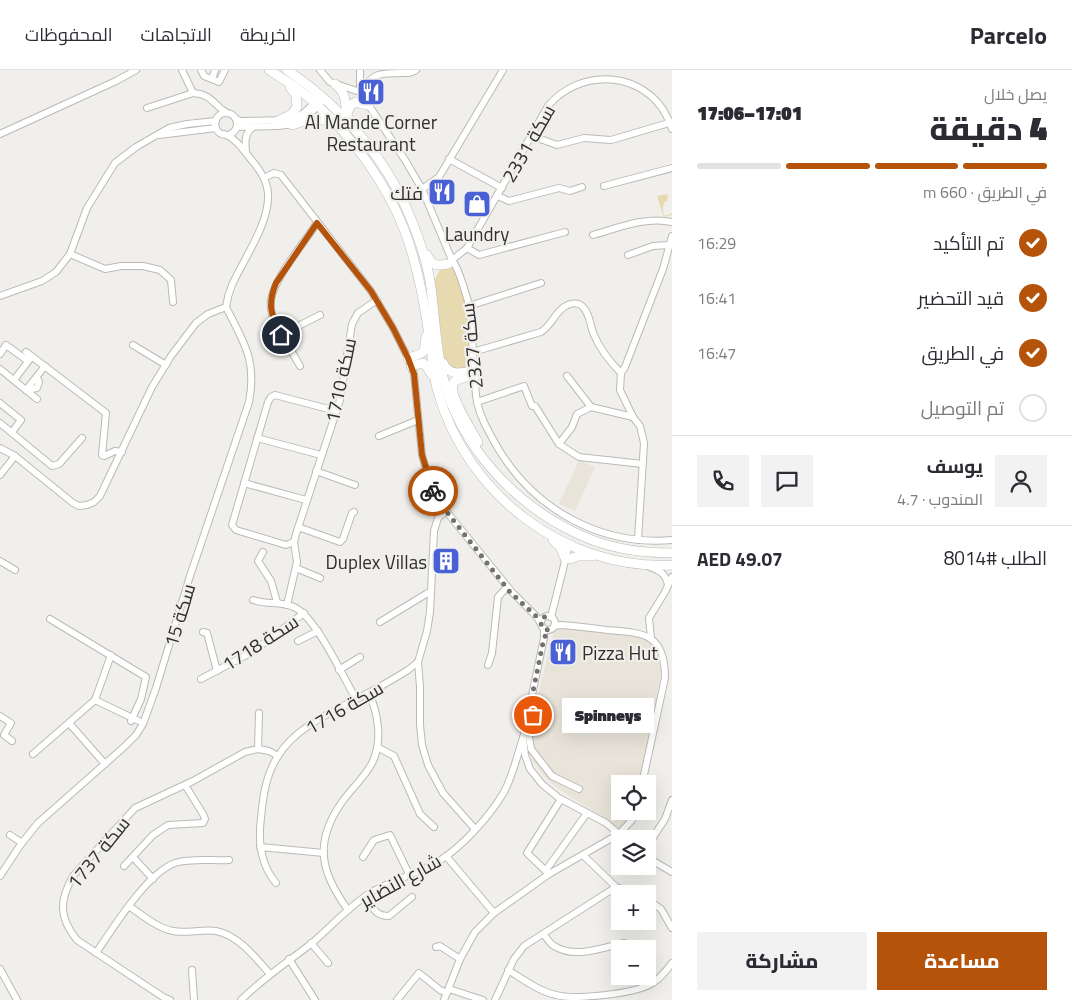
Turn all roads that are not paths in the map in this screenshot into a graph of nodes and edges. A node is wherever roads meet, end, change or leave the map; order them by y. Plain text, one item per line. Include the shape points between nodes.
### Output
1 (136, 70) edge
2 (182, 70) edge
3 (201, 70) edge
4 (215, 70) edge
5 (225, 70) edge
6 (265, 70) edge
7 (269, 70) edge
8 (287, 70) edge
9 (320, 70) edge
10 (360, 70) edge
11 (416, 70) edge
12 (503, 70) edge
13 (610, 74) edge
14 (212, 79) junction
15 (335, 84) junction
16 (360, 92) junction
17 (193, 93) junction
18 (320, 101) junction
19 (216, 103) junction
20 (368, 105) junction
21 (147, 108) dead end
22 (227, 113) junction
23 (347, 114) junction
24 (236, 119) junction
25 (278, 120) junction
26 (216, 122) junction
27 (671, 124) edge
28 (292, 125) junction
29 (256, 126) junction
30 (351, 126) junction
31 (236, 129) junction
32 (342, 131) junction
33 (0, 134) edge
34 (224, 134) junction
35 (532, 136) junction
36 (235, 141) junction
37 (246, 153) junction
38 (449, 159) junction
39 (672, 168) edge
40 (264, 178) junction
41 (604, 186) dead end
42 (582, 187) dead end
43 (502, 188) junction
44 (422, 189) junction
45 (498, 196) junction
46 (672, 222) edge
47 (317, 223) junction
48 (416, 232) junction
49 (565, 232) dead end
50 (593, 235) dead end
51 (672, 236) edge
52 (670, 245) junction
53 (467, 248) junction
54 (70, 254) junction
55 (628, 255) dead end
56 (450, 262) junction
57 (541, 283) dead end
58 (431, 286) junction
59 (0, 296) edge
60 (377, 300) junction
61 (174, 302) dead end
62 (469, 306) junction
63 (226, 307) junction
64 (320, 315) dead end
65 (427, 321) junction
66 (281, 335) junction
67 (133, 346) dead end
68 (439, 351) junction
69 (473, 352) junction
70 (0, 354) edge
71 (29, 356) junction
72 (410, 362) junction
73 (166, 365) junction
74 (45, 366) junction
75 (300, 366) dead end
76 (0, 369) edge
77 (475, 373) junction
78 (621, 373) junction
79 (567, 376) dead end
80 (14, 380) junction
81 (437, 387) junction
82 (26, 390) junction
83 (37, 399) dead end
84 (478, 402) junction
85 (0, 403) edge
86 (591, 407) junction
87 (454, 408) junction
88 (336, 410) junction
89 (633, 417) junction
90 (418, 420) junction
91 (0, 423) edge
92 (12, 432) junction
93 (378, 436) dead end
94 (82, 438) dead end
95 (257, 438) junction
96 (559, 444) junction
97 (1, 448) edge
98 (122, 452) junction
99 (321, 455) junction
100 (15, 456) junction
101 (643, 464) junction
102 (316, 471) junction
103 (0, 475) edge
104 (503, 480) junction
105 (244, 483) junction
106 (354, 485) dead end
107 (306, 500) junction
108 (446, 511) junction
109 (354, 512) dead end
110 (298, 527) junction
111 (545, 533) junction
112 (638, 540) junction
113 (672, 540) edge
114 (294, 542) junction
115 (573, 545) junction
116 (263, 552) dead end
117 (672, 555) edge
118 (604, 558) junction
119 (0, 561) edge
120 (566, 561) junction
121 (646, 565) junction
122 (672, 565) edge
123 (296, 568) junction
124 (15, 570) dead end
125 (672, 577) edge
126 (320, 578) dead end
127 (668, 586) junction
128 (507, 587) junction
129 (431, 591) junction
130 (253, 600) dead end
131 (277, 602) junction
132 (287, 605) junction
133 (304, 613) junction
134 (50, 619) dead end
135 (380, 622) dead end
136 (550, 624) junction
137 (318, 631) junction
138 (203, 632) dead end
139 (651, 638) junction
140 (298, 642) dead end
141 (111, 655) junction
142 (360, 656) dead end
143 (418, 662) junction
144 (488, 665) dead end
145 (339, 670) junction
146 (216, 671) junction
147 (201, 680) dead end
148 (369, 693) junction
149 (95, 700) junction
150 (356, 700) junction
151 (530, 708) junction
152 (259, 713) dead end
153 (0, 716) edge
154 (132, 720) junction
155 (69, 723) junction
156 (143, 723) junction
157 (2, 737) edge
158 (523, 738) junction
159 (12, 741) dead end
160 (377, 747) junction
161 (258, 749) junction
162 (34, 754) dead end
163 (278, 756) junction
164 (527, 761) junction
165 (516, 762) junction
166 (105, 764) junction
167 (644, 775) edge
168 (185, 785) junction
169 (579, 790) dead end
170 (561, 799) junction
171 (672, 800) edge
172 (587, 813) junction
173 (670, 813) edge
174 (434, 827) dead end
175 (475, 829) junction
176 (615, 830) edge
177 (656, 833) edge
178 (10, 835) dead end
179 (611, 841) edge
180 (22, 843) junction
181 (260, 847) junction
182 (324, 853) junction
183 (582, 855) junction
184 (446, 856) junction
185 (556, 856) junction
186 (133, 857) junction
187 (363, 857) dead end
188 (229, 860) dead end
189 (656, 863) edge
190 (567, 865) junction
191 (124, 866) dead end
192 (548, 872) junction
193 (672, 872) edge
194 (0, 876) edge
195 (410, 876) junction
196 (152, 879) junction
197 (276, 883) dead end
198 (614, 885) edge
199 (611, 890) edge
200 (366, 896) junction
201 (412, 897) dead end
202 (129, 906) junction
203 (656, 906) edge
204 (348, 910) junction
205 (494, 912) junction
206 (672, 928) edge
207 (544, 934) junction
208 (311, 943) junction
209 (611, 946) edge
210 (436, 948) dead end
211 (96, 953) junction
212 (289, 959) junction
213 (460, 959) junction
214 (328, 963) dead end
215 (672, 963) edge
216 (0, 969) edge
217 (192, 970) dead end
218 (508, 970) junction
219 (270, 974) junction
220 (2, 978) edge
221 (448, 991) junction
222 (17, 1000) edge
223 (170, 1000) edge
224 (194, 1000) edge
225 (241, 1000) edge
226 (315, 1000) edge
227 (397, 1000) edge
228 (444, 1000) edge
229 (483, 1000) edge
230 (495, 1000) edge

1 - 33 street
2 - 17 street
3 - 14 street via 204,76
4 - 14 street
5 - 14 street via 220,82
6 - 25 main road via 290,87 298,102 292,114
7 - 18 main road
8 - 18 main road
9 - 15 street
10 - 16 street
11 - 16 street via 412,73 378,74
12 - 38 street
13 - 27 street, سكة 2331 via 649,92
13 - 35 street, سكة 2331 via 577,83 557,95
15 - 16 street
15 - 23 main road via 345,96
16 - 20 street, سكة 2327
17 - 19 street via 206,95
17 - 21 street
18 - 25 street via 293,120
18 - 28 street via 305,118
18 - 30 main road
18 - 32 main road
19 - 22 street
19 - 26 street
20 - 23 main road via 355,102
20 - 44 street, سكة 2327
22 - 24 street
22 - 26 street via 219,115
23 - 30 main road
24 - 25 street
24 - 31 street
26 - 34 street via 220,133
26 - 54 street via 158,135 115,163 87,208
27 - 35 street via 611,140 584,138 557,145
28 - 29 street
28 - 32 main road via 309,119 324,119
29 - 31 street
29 - 37 street via 250,129 246,138
30 - 48 main road via 392,180
31 - 34 street
31 - 36 street
32 - 65 main road via 382,187 403,227 414,257
34 - 36 street
35 - 43 street, سكة 2331
36 - 37 street
37 - 40 street
38 - 43 street
38 - 44 street via 439,177
39 - 41 street
40 - 47 street via 281,175
40 - 63 street via 268,192 265,217 231,287
42 - 45 street via 559,188 509,201
43 - 45 street, سكة 2331
44 - 56 street, سكة 2327
45 - 53 street, سكة 2331
46 - 50 street via 646,221
47 - 60 street
47 - 66 street via 273,292 270,306
48 - 56 main road via 430,262 438,266
48 - 58 main road
49 - 53 street via 479,255
51 - 52 street
52 - 55 street via 653,246
52 - 78 street via 626,368
53 - 56 street, سكة 2331
54 - 59 street via 56,272 42,281
54 - 61 street via 105,269 143,266 160,270 171,280
56 - 58 main road via 439,270
56 - 62 street, سكة 2327 via 458,267
57 - 62 street
58 - 68 main road
60 - 72 street
60 - 88 street, سكة 1710 via 355,317
62 - 69 street, سكة 2327
63 - 73 street via 196,323
63 - 156 street, سكة 15 via 246,345 252,370 249,402
64 - 66 street
65 - 72 main road via 424,352
65 - 81 main road
66 - 75 street
67 - 73 street
68 - 77 main road via 445,368 450,372
68 - 87 main road
69 - 77 street, سكة 2327
69 - 78 street via 541,332 548,328 564,306 572,303 584,307 594,335
70 - 71 street via 6,345
71 - 74 street
71 - 80 street
72 - 81 main road via 423,363
72 - 90 street
73 - 98 street via 152,387
74 - 82 street via 37,377 37,388
74 - 98 street via 106,413 102,454
76 - 80 street
77 - 84 street, سكة 2327
77 - 104 main road via 456,380 453,389 470,427
78 - 89 street via 620,390
79 - 86 street
80 - 82 street
81 - 111 main road via 452,429 474,466 524,518
82 - 83 street
84 - 96 street via 524,386 532,406
84 - 112 street, سكة 2327 via 485,427 503,456 523,483 546,504 572,520 604,533
85 - 92 street via 21,420
86 - 89 street
86 - 96 street via 577,414
87 - 104 main road via 482,457
87 - 115 main road via 467,442 495,479 522,504 568,534
88 - 95 street via 275,394 268,402
88 - 99 street, سكة 1710
89 - 101 street via 640,426
90 - 93 street
90 - 108 street via 428,479 433,493
91 - 92 street
92 - 94 street via 52,466 59,464
95 - 99 street
95 - 105 street
96 - 101 street via 579,457
97 - 100 street
98 - 100 street via 100,496 94,502 79,506
99 - 102 street, سكة 1710
100 - 103 street
101 - 112 street
102 - 106 street
102 - 107 street, سكة 1710
104 - 117 main road via 538,511 581,536 626,549
105 - 107 street
105 - 114 street via 232,525 236,530 286,545
107 - 110 street, سكة 1710
108 - 128 street
108 - 129 street via 438,518 434,531
109 - 110 street via 340,542
110 - 114 street, سكة 1710
111 - 115 main road
111 - 120 main road via 560,547
112 - 113 street, سكة 2327
114 - 123 street, سكة 1710
115 - 117 main road via 580,542 638,554
115 - 118 main road
115 - 120 street
116 - 131 street via 258,561 271,581
118 - 120 main road via 578,556
118 - 121 main road
119 - 124 street
120 - 136 street
121 - 122 main road
121 - 127 street via 660,571
123 - 126 street
123 - 132 street, سكة 1710
125 - 127 street
127 - 139 street via 648,618
128 - 136 street via 536,616
128 - 144 street via 498,597
129 - 135 street
129 - 143 street via 427,630
130 - 131 street, سكة 1718
131 - 132 street, سكة 1718
132 - 133 street, سكة 1718
133 - 137 street, سكة 1718
133 - 146 street, سكة 1718 via 252,652
134 - 141 street
136 - 139 street via 635,631
136 - 151 street via 544,638
137 - 140 street
137 - 145 street, سكة 1718
138 - 146 street, سكة 1718 via 207,633
139 - 167 street via 663,658 665,678
141 - 149 street
141 - 154 street via 146,677
142 - 145 street
143 - 148 street, سكة 1716
143 - 175 street via 420,725 428,765 443,793
145 - 150 street, سكة 1718
146 - 147 street, سكة 1718
148 - 150 street, سكة 1716
148 - 160 street via 377,722
149 - 154 street
149 - 155 street
150 - 163 street, سكة 1716 via 304,729
151 - 158 street, شارع النضاير
151 - 169 street via 533,715 529,737 531,749 552,776
152 - 161 street
153 - 157 street via 11,723
154 - 156 street
155 - 162 street
155 - 166 street
156 - 166 street, سكة 15 via 136,735
157 - 159 street
158 - 164 street
158 - 165 street, شارع النضاير
160 - 174 street via 394,756 420,814
160 - 182 street via 372,764 333,819 325,836
161 - 163 street
161 - 168 street, سكة 1737 via 245,752
163 - 181 street, سكة 1716 via 262,800
164 - 165 street
164 - 170 street via 542,784
165 - 175 street, شارع النضاير via 504,792
166 - 180 street, سكة 15 via 38,822
168 - 186 street via 203,814 203,823 168,825 153,834
168 - 211 street, سكة 1737 via 135,808 73,876 66,888 62,899 68,930
170 - 172 street
170 - 192 street via 527,852
171 - 173 street
172 - 176 street
172 - 185 street
173 - 177 street
175 - 184 street, شارع النضاير
178 - 180 street
179 - 183 street
180 - 194 street, سكة 15
181 - 182 street
181 - 197 street, سكة 1716 via 264,865
182 - 204 street via 329,878
183 - 190 street
183 - 198 street
184 - 195 street, شارع النضاير
184 - 205 street
185 - 190 street
185 - 192 street
186 - 191 street
186 - 196 street
187 - 195 street via 374,840 390,835
188 - 196 street via 173,864
189 - 193 street
190 - 192 street
192 - 205 street
195 - 200 street, شارع النضاير
196 - 202 street
199 - 207 street
200 - 201 street via 381,916 389,916
200 - 204 street, شارع النضاير
202 - 211 street
202 - 219 street via 173,932 216,931 229,937 247,948
203 - 206 street
204 - 208 street, شارع النضاير
205 - 213 street via 475,932
207 - 209 street via 554,946 565,951 579,953
207 - 218 street via 524,946
208 - 212 street, شارع النضاير
208 - 214 street
210 - 213 street via 440,946
211 - 223 street, سكة 1737
212 - 219 street, شارع النضاير
212 - 226 street
213 - 221 street
215 - 218 street via 664,975 650,985 571,998 544,991
216 - 220 street
217 - 224 street
218 - 230 street
219 - 225 street, شارع النضاير
220 - 222 street
221 - 227 street via 440,990 419,973
221 - 228 street
221 - 229 street

